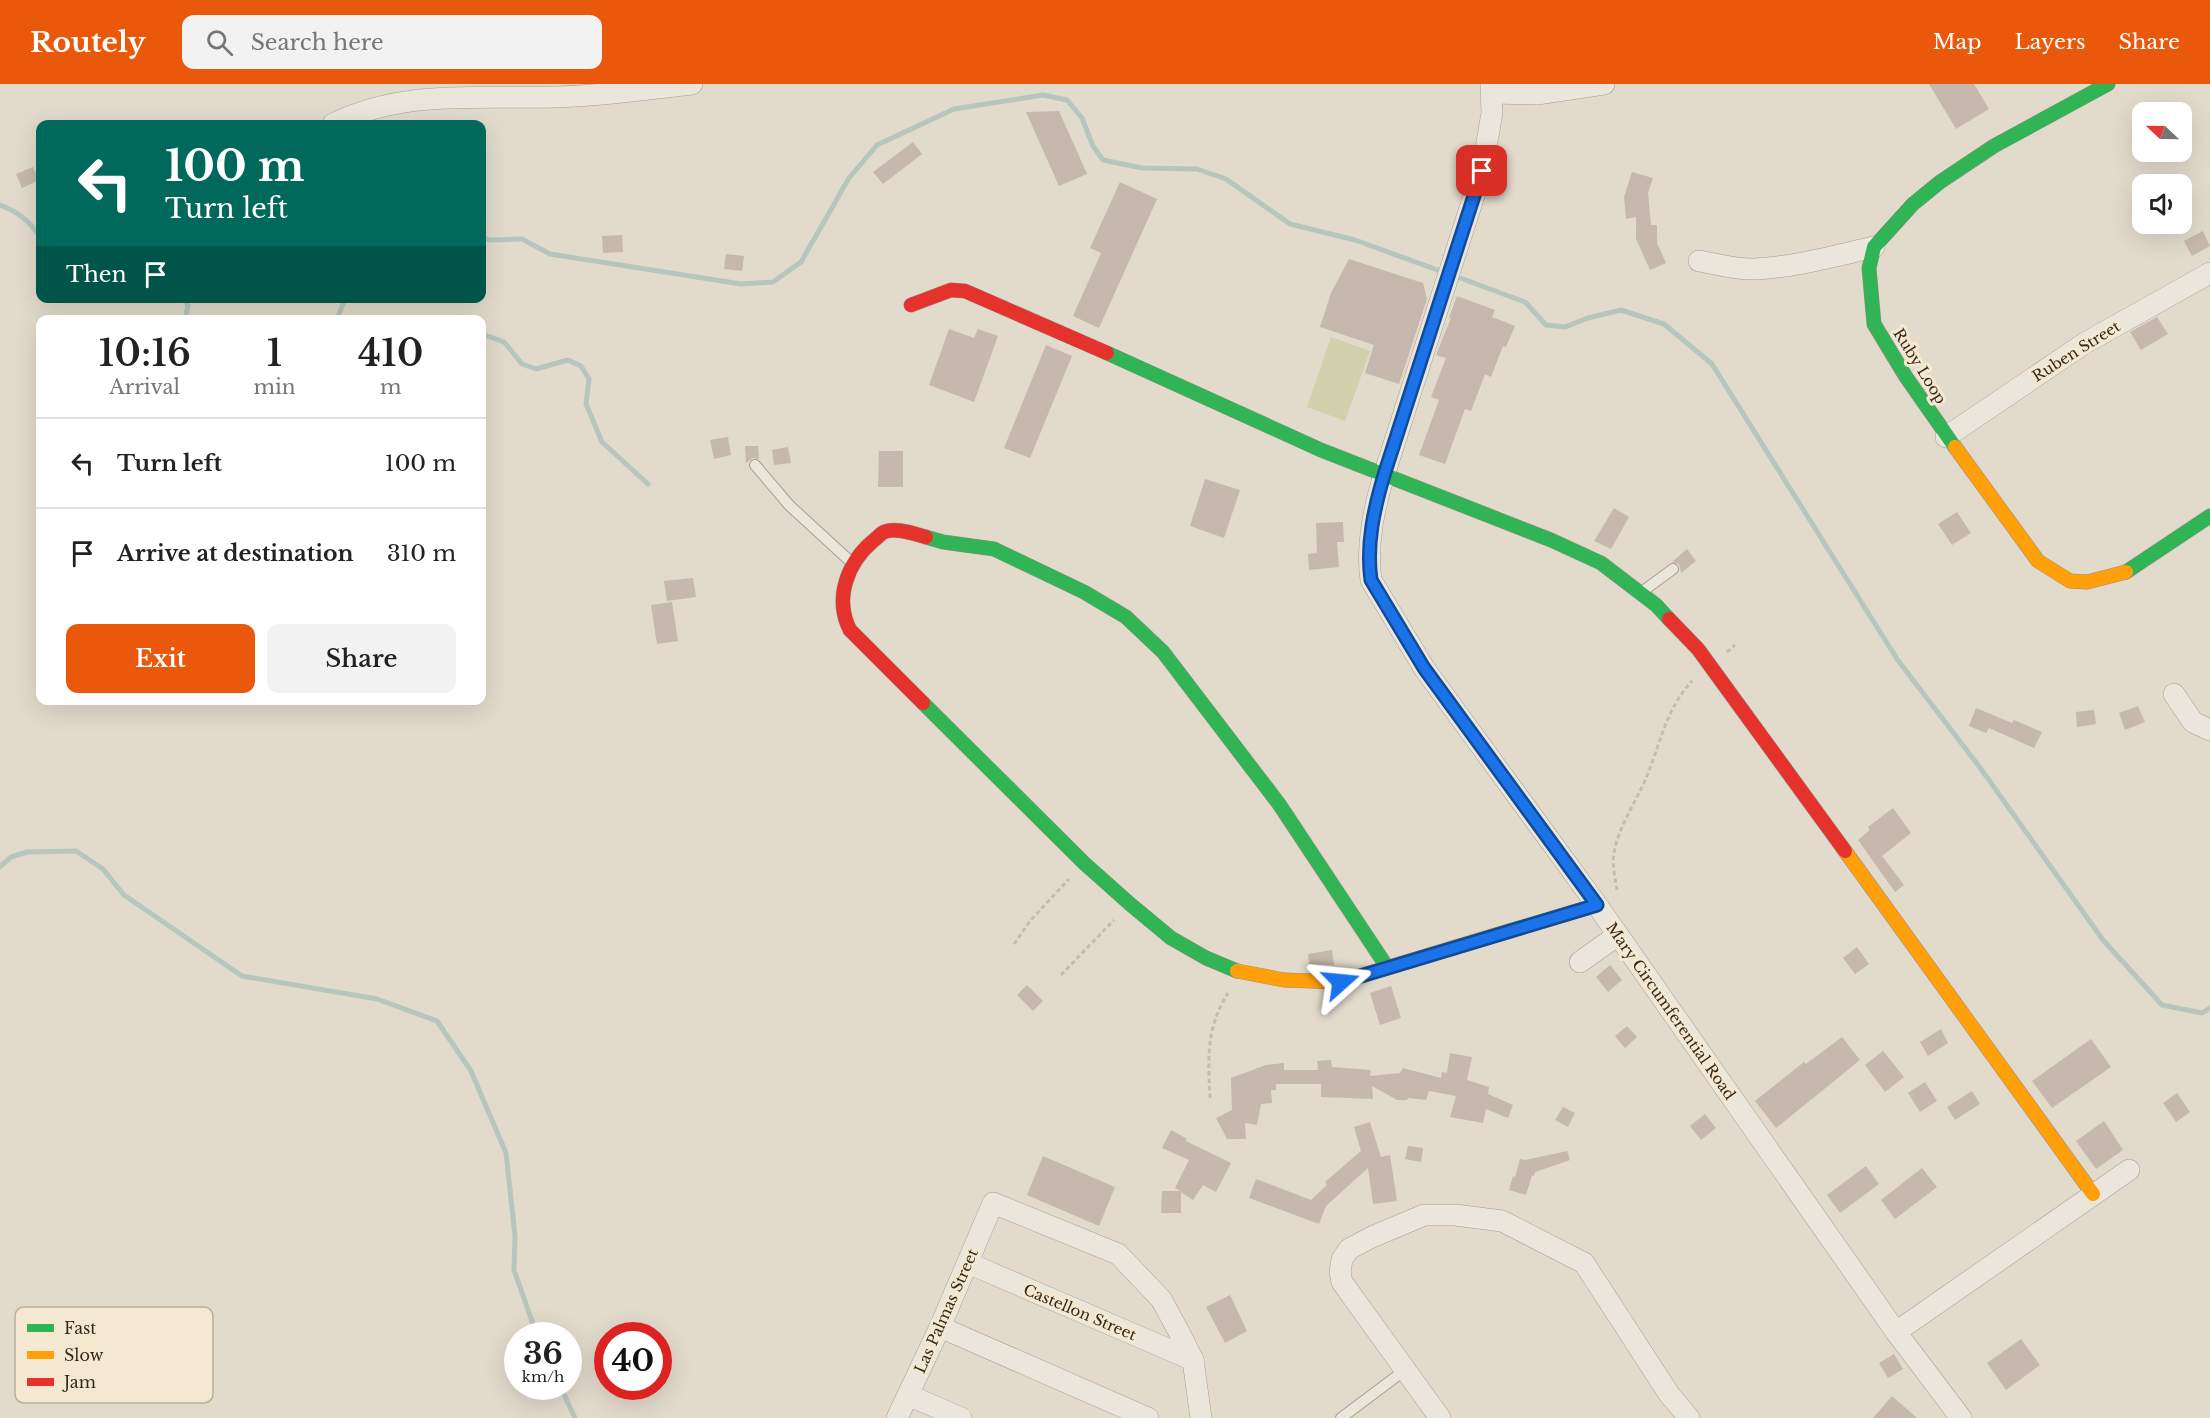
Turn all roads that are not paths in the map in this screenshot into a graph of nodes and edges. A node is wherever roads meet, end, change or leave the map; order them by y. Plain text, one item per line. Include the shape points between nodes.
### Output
1 (692, 84) edge
2 (1604, 84) edge
3 (2108, 84) edge
4 (1491, 88) edge
5 (342, 120) edge
6 (1874, 247) junction
7 (1699, 261) dead end
8 (2210, 273) edge
9 (911, 305) dead end
10 (1946, 437) junction
11 (755, 465) dead end
12 (1384, 475) junction
13 (2210, 516) edge
14 (853, 564) junction
15 (1673, 570) dead end
16 (1640, 593) junction
17 (2174, 694) dead end
18 (2210, 730) edge
19 (1597, 905) junction
20 (1618, 935) junction
21 (1580, 962) dead end
22 (1387, 967) junction
23 (2129, 1170) dead end
24 (2093, 1194) junction
25 (968, 1263) junction
26 (940, 1327) junction
27 (1896, 1332) junction
28 (1192, 1360) junction
29 (1405, 1370) junction
30 (908, 1395) junction
31 (897, 1418) edge
32 (961, 1418) edge
33 (1148, 1418) edge
34 (1202, 1418) edge
35 (1341, 1418) edge
36 (1440, 1418) edge
37 (1689, 1418) edge
38 (1960, 1418) edge

1 - 5 street via 599,95 407,100
2 - 4 street via 1538,94
3 - 6 street via 1994,146 1940,182 1913,204
4 - 12 street, Mary Circumferential Road via 1482,171
6 - 7 street via 1754,269
6 - 10 street, Ruby Loop via 1869,268 1874,324
8 - 10 street, Ruben Street via 2085,343
9 - 12 street via 951,290 965,291
10 - 13 street, Ruby Loop via 2038,561 2070,581 2088,582 2125,572
11 - 14 lane via 789,505
12 - 16 street via 1601,563
12 - 19 street, Mary Circumferential Road via 1370,538 1371,580 1424,668
14 - 22 street via 845,582 843,616 850,630 1084,863 1171,938 1240,972 1284,980 1341,982
14 - 22 street via 884,532 902,531 994,549 1126,616 1163,652 1279,804
15 - 16 lane
16 - 24 street via 1656,604 1698,649
17 - 18 street via 2193,722
19 - 20 street, Mary Circumferential Road
19 - 22 street
20 - 21 street
20 - 27 street, Mary Circumferential Road
23 - 24 street
24 - 27 street
25 - 26 street, Las Palmas Street
25 - 28 street, Castellon Street
25 - 28 street, Las Palmas Street via 993,1203 1119,1254 1161,1299
26 - 30 street, Las Palmas Street
26 - 33 street
27 - 38 street, Mary Circumferential Road
28 - 34 street
29 - 35 lane
29 - 36 street
29 - 37 street via 1342,1282 1342,1259 1349,1249 1424,1215 1502,1221 1584,1263 1669,1394
30 - 31 street, Las Palmas Street
30 - 32 street

